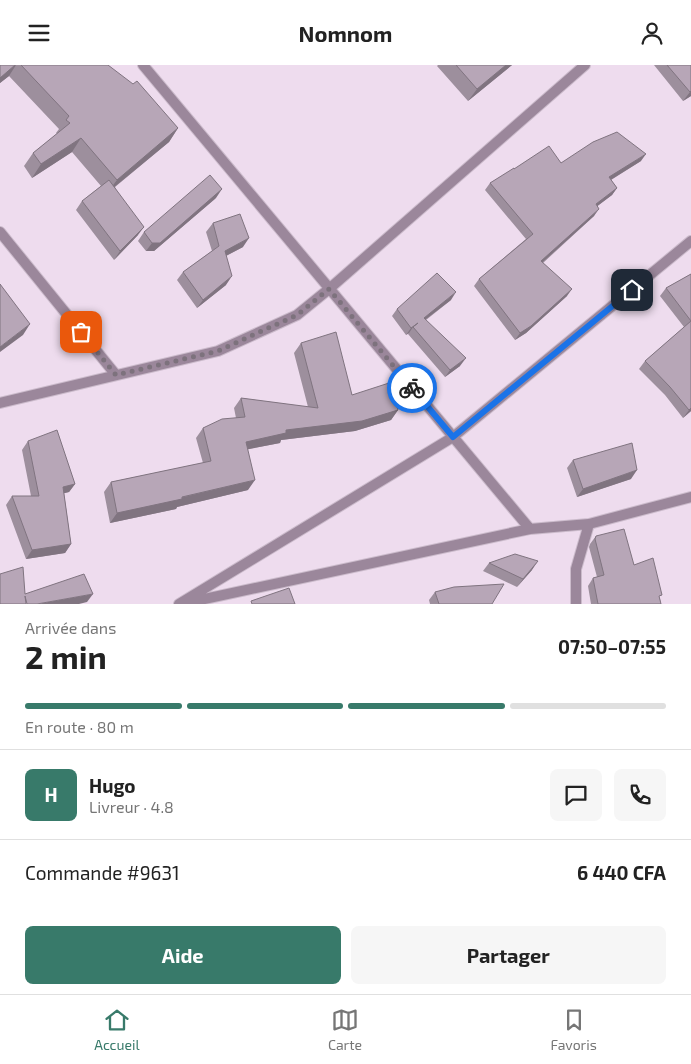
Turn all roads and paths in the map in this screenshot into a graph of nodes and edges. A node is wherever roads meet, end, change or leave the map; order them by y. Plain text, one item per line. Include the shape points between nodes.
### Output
1 (143, 65) edge
2 (585, 65) edge
3 (0, 233) edge
4 (691, 241) edge
5 (329, 289) junction
6 (116, 375) junction
7 (0, 403) edge
8 (453, 437) junction
9 (691, 497) edge
10 (589, 524) junction
11 (530, 529) junction
12 (181, 604) edge
13 (576, 604) edge

1 - 5 street
2 - 5 street
3 - 6 street
4 - 8 street
5 - 6 street via 297,315 218,351
5 - 8 street
6 - 7 street
8 - 11 street
8 - 12 street
9 - 10 street
10 - 11 street
10 - 13 street via 576,569
11 - 12 street

